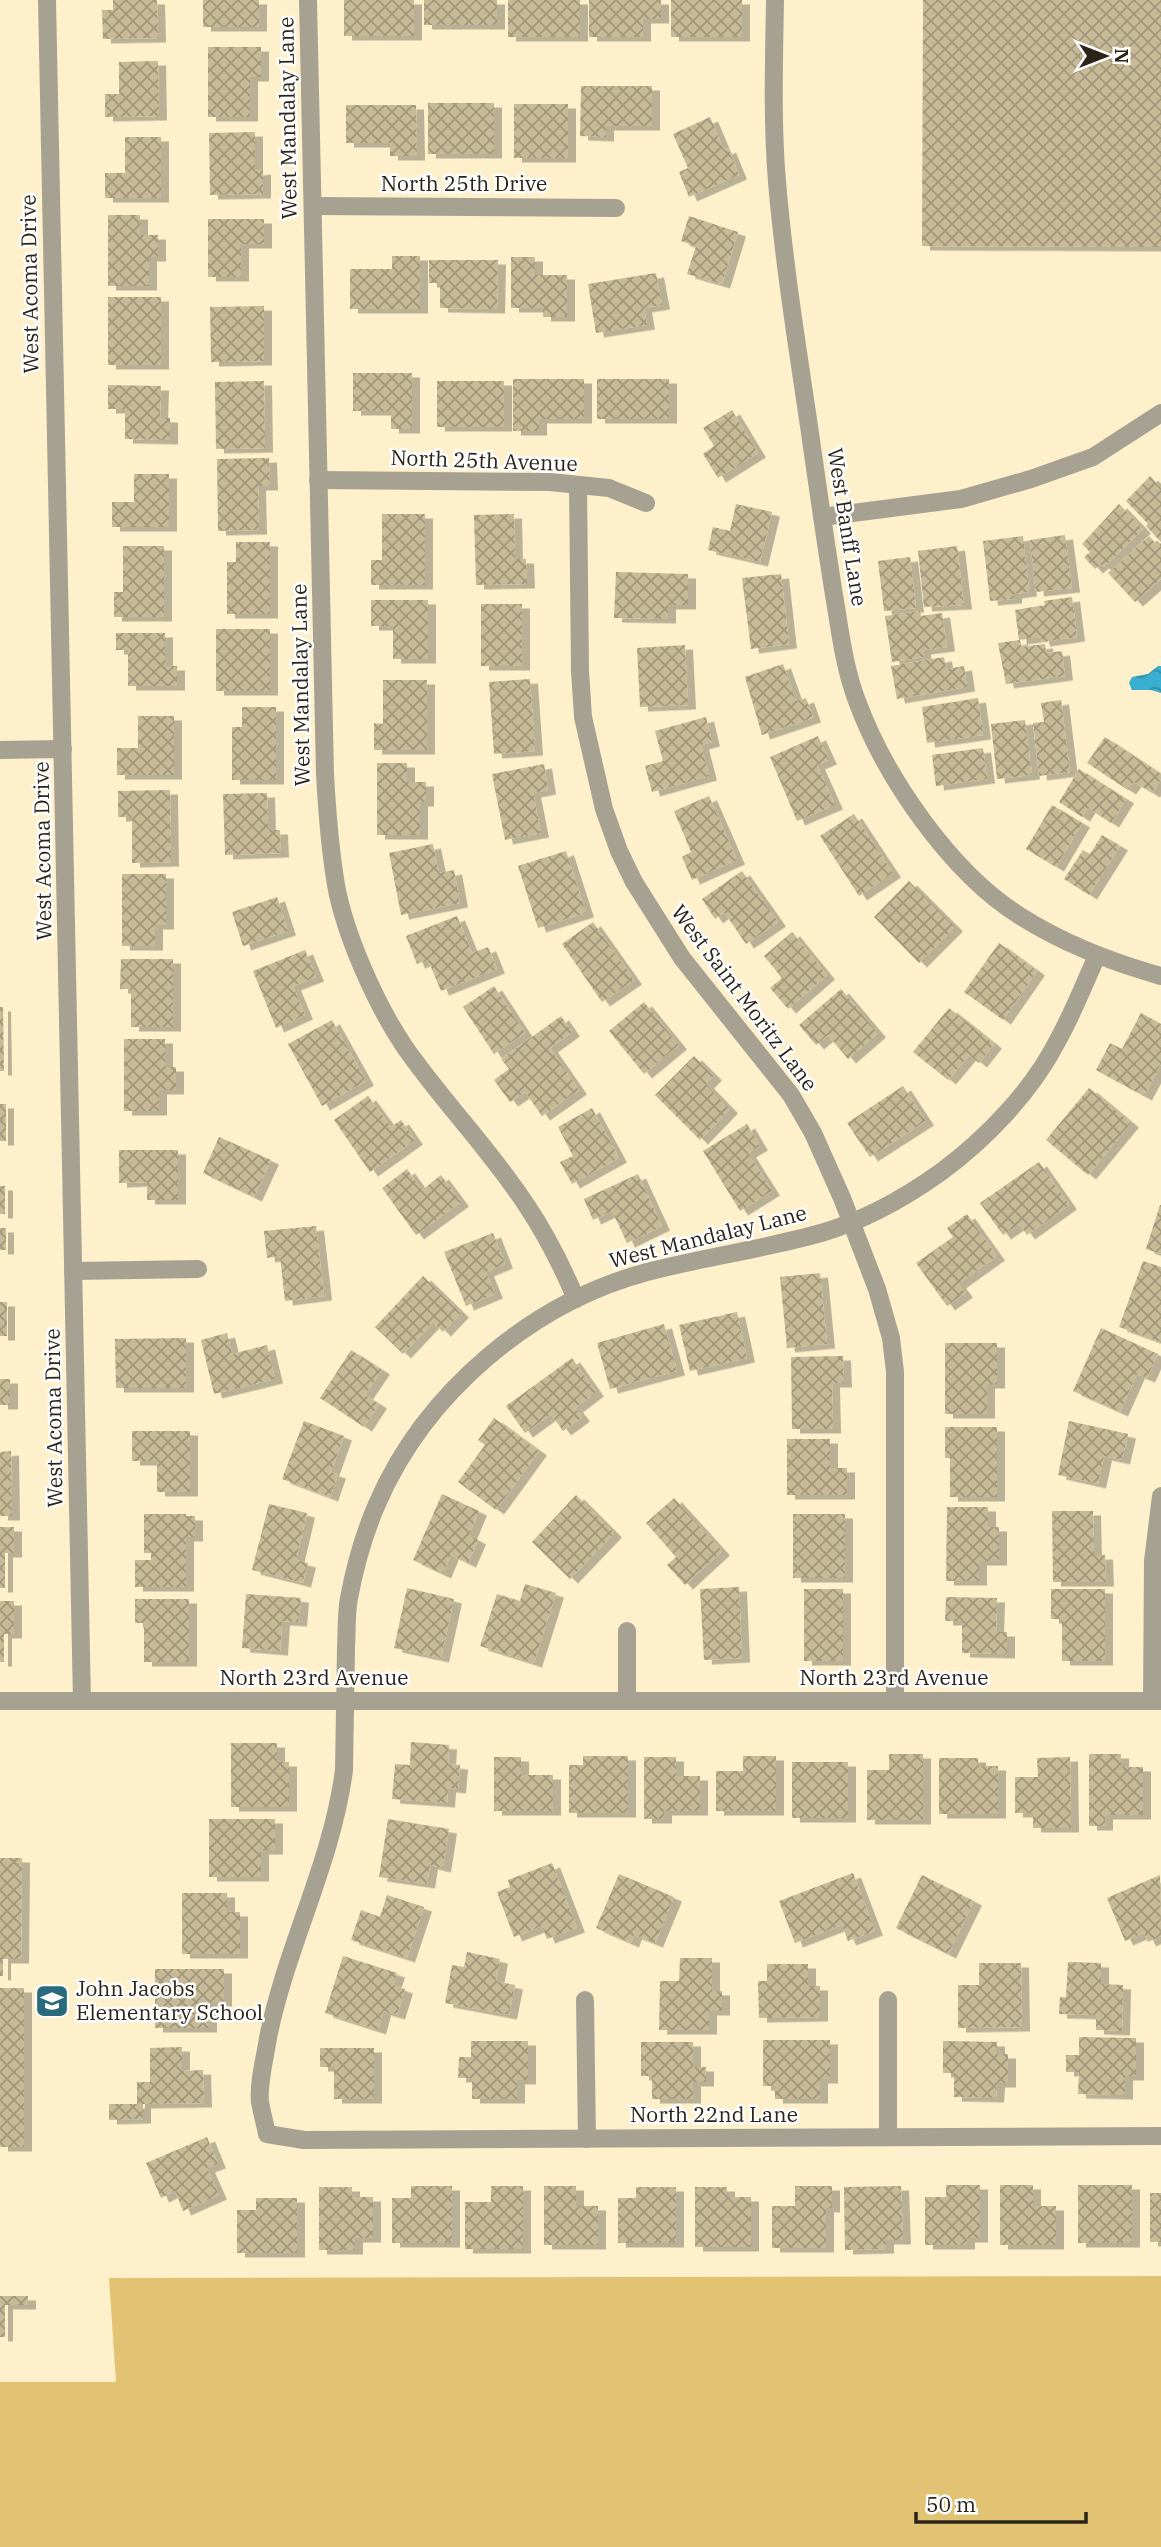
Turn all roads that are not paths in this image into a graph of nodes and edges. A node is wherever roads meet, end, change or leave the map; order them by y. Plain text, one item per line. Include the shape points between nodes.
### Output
1 (47, 0) edge
2 (308, 0) edge
3 (775, 0) edge
4 (313, 206) junction
5 (616, 208) dead end
6 (1161, 413) edge
7 (318, 480) junction
8 (578, 485) junction
9 (646, 503) dead end
10 (822, 517) junction
11 (64, 748) junction
12 (0, 750) edge
13 (1097, 956) junction
14 (1161, 976) edge
15 (851, 1222) junction
16 (198, 1269) dead end
17 (73, 1271) junction
18 (576, 1299) junction
19 (1161, 1496) edge
20 (627, 1631) dead end
21 (0, 1701) edge
22 (82, 1701) junction
23 (345, 1701) junction
24 (627, 1701) junction
25 (895, 1701) junction
26 (1156, 1701) edge
27 (585, 2000) dead end
28 (887, 2000) dead end
29 (267, 2134) joint
30 (1161, 2136) edge
31 (888, 2137) junction
32 (587, 2139) junction

1 - 11 street, West Acoma Drive
2 - 4 street, West Mandalay Lane
3 - 10 street, West Banff Lane via 777,179
4 - 5 street, North 25th Drive
4 - 7 street, West Mandalay Lane
6 - 10 street via 1093,457 1031,479 961,499
7 - 8 street, North 25th Avenue
7 - 18 street, West Mandalay Lane via 327,814 337,887 350,932 372,988 402,1043 526,1205
8 - 9 street, North 25th Avenue via 609,488
8 - 15 street, West Saint Moritz Lane via 583,717 619,852 682,958 792,1095
10 - 13 street, West Banff Lane via 853,688 896,782 947,850 986,890 1018,915
11 - 12 street
11 - 17 street, West Acoma Drive
13 - 14 street, West Banff Lane
13 - 15 street, West Mandalay Lane via 1058,1041 993,1128 941,1172
15 - 18 street, West Mandalay Lane via 763,1248 647,1272
15 - 25 street, West Saint Moritz Lane via 877,1289 895,1372
16 - 17 street
17 - 22 street, West Acoma Drive
18 - 23 street, West Mandalay Lane via 508,1341 464,1377 400,1460 361,1545 348,1602
19 - 26 street via 1153,1561
20 - 24 street
21 - 22 street, North 23rd Avenue
22 - 23 street, North 23rd Avenue
23 - 24 street, North 23rd Avenue
23 - 29 street, West Mandalay Lane via 344,1770 337,1815 276,1999 266,2050 260,2100
24 - 25 street, North 23rd Avenue
25 - 26 street, North 23rd Avenue
27 - 32 street
28 - 31 street
29 - 32 street, North 22nd Lane via 303,2140
30 - 31 street, North 22nd Lane
31 - 32 street, North 22nd Lane

